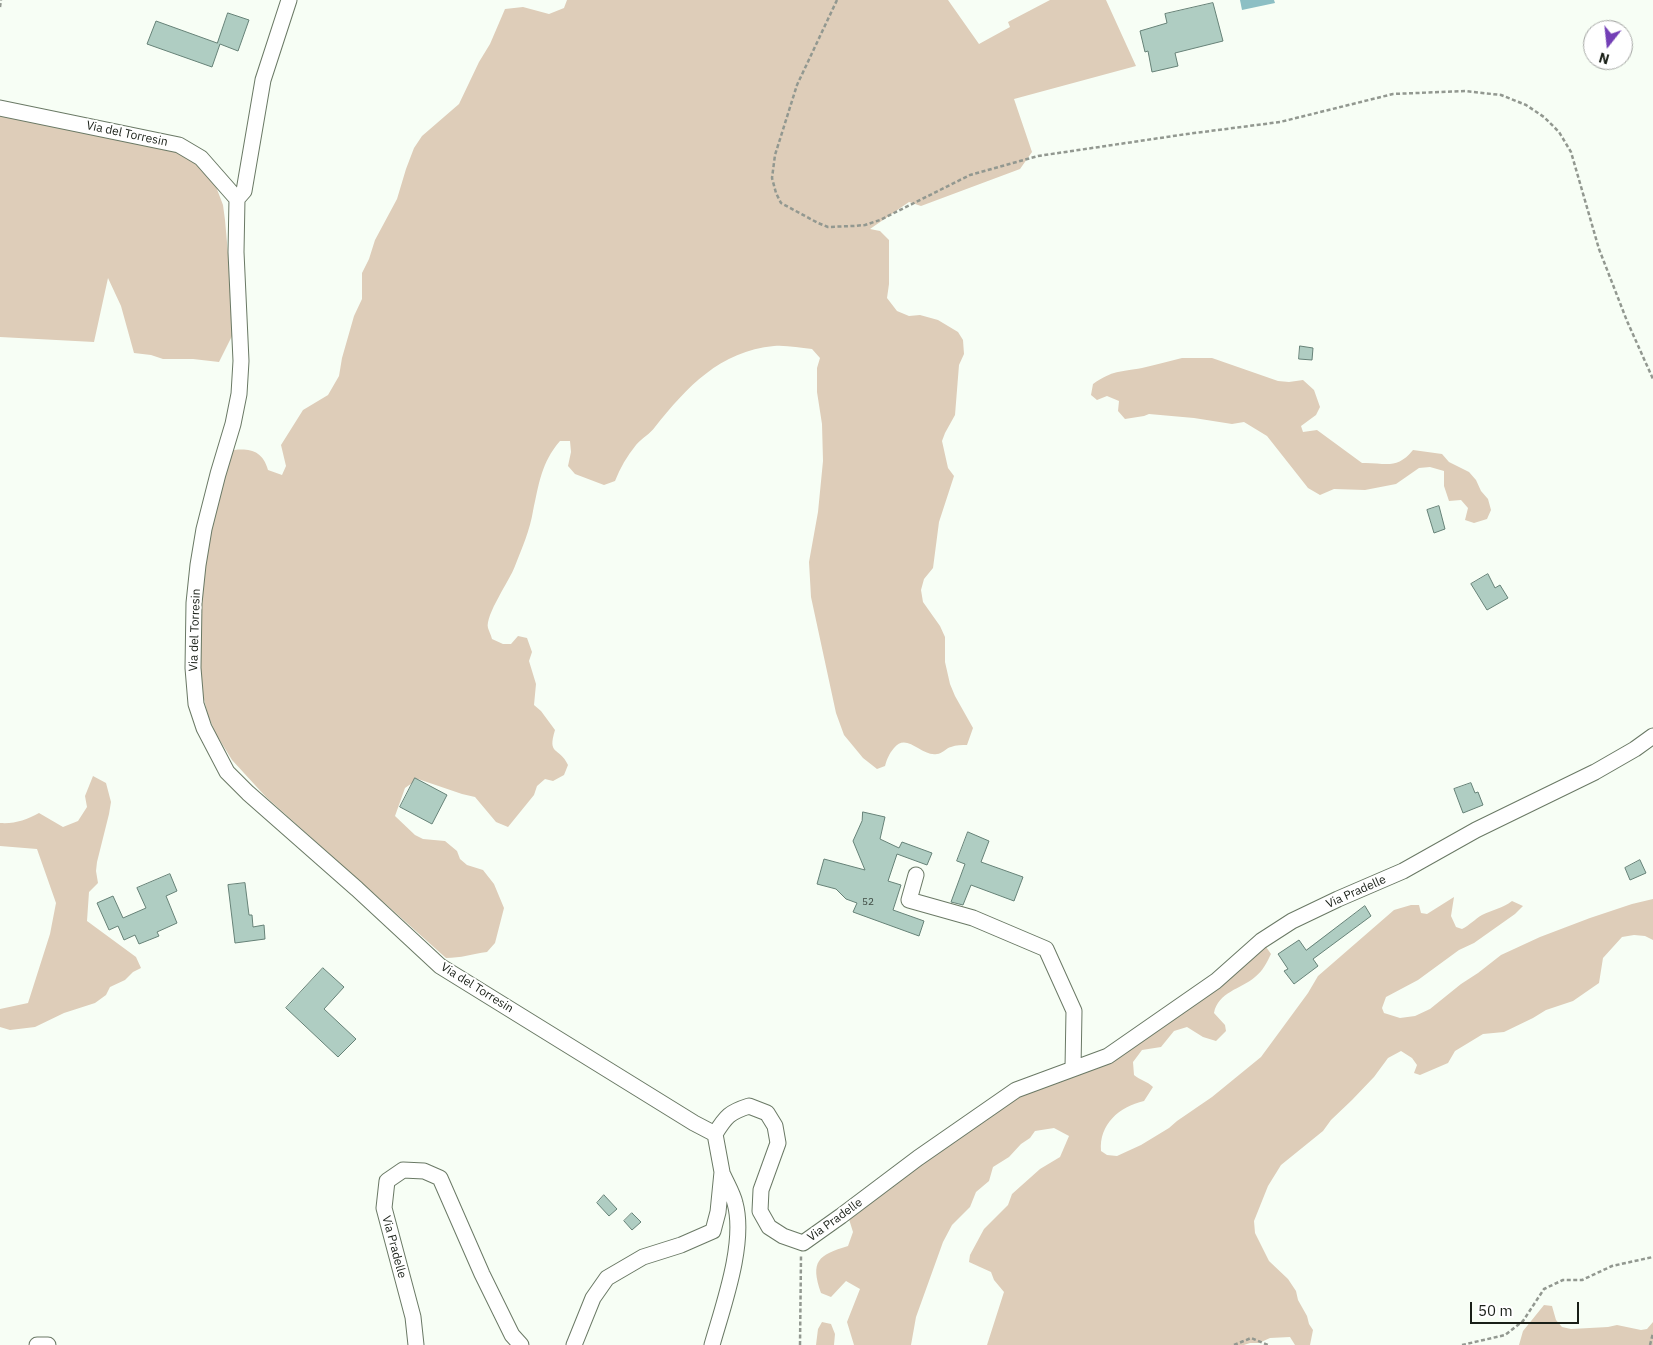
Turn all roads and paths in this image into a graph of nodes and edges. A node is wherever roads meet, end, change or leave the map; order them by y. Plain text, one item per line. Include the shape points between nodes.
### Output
1 (1, 0) edge
2 (289, 0) edge
3 (837, 0) edge
4 (0, 7) edge
5 (0, 108) edge
6 (237, 199) junction
7 (1653, 379) edge
8 (1653, 736) edge
9 (916, 875) dead end
10 (1073, 1068) junction
11 (715, 1134) junction
12 (722, 1172) junction
13 (803, 1242) junction
14 (1653, 1257) edge
15 (1653, 1333) edge
16 (37, 1345) edge
17 (48, 1345) edge
18 (416, 1345) edge
19 (520, 1345) edge
20 (574, 1345) edge
21 (712, 1345) edge
22 (800, 1345) edge
23 (1234, 1345) edge
24 (1268, 1345) edge
25 (1462, 1345) edge
26 (1650, 1345) edge

1 - 4 path
2 - 6 street via 263,80 244,191
3 - 7 path via 796,85 773,164 772,178 781,203 818,223 838,227 880,220 970,176 1038,156 1280,122 1393,94 1465,91 1501,96 1544,116 1571,152 1599,249
5 - 6 street, Via del Torresin via 179,145 201,158
6 - 11 street, Via del Torresin via 239,394 204,529 195,590 192,642 196,704 215,750 227,772 248,793 440,966
8 - 10 street, Via Pradelle via 1595,772 1476,830 1402,871 1292,921 1261,941 1216,981 1108,1056
9 - 10 street via 909,900 973,918 1046,949 1074,1011
10 - 13 street, Via Pradelle via 1016,1090
11 - 12 street
11 - 13 street, Via Pradelle via 732,1111 749,1106 767,1113 775,1126 778,1143 761,1190 760,1211 769,1226 783,1236
12 - 20 street via 713,1231 643,1257 607,1278 593,1298
12 - 21 street via 736,1204 736,1255
13 - 22 path
14 - 25 path via 1612,1266 1582,1280 1563,1280 1544,1289 1523,1321 1505,1335
15 - 26 path
16 - 17 street
18 - 19 street, Via Pradelle via 413,1318 384,1208 387,1181 403,1170 424,1171 440,1178 482,1274
23 - 24 path via 1251,1338

